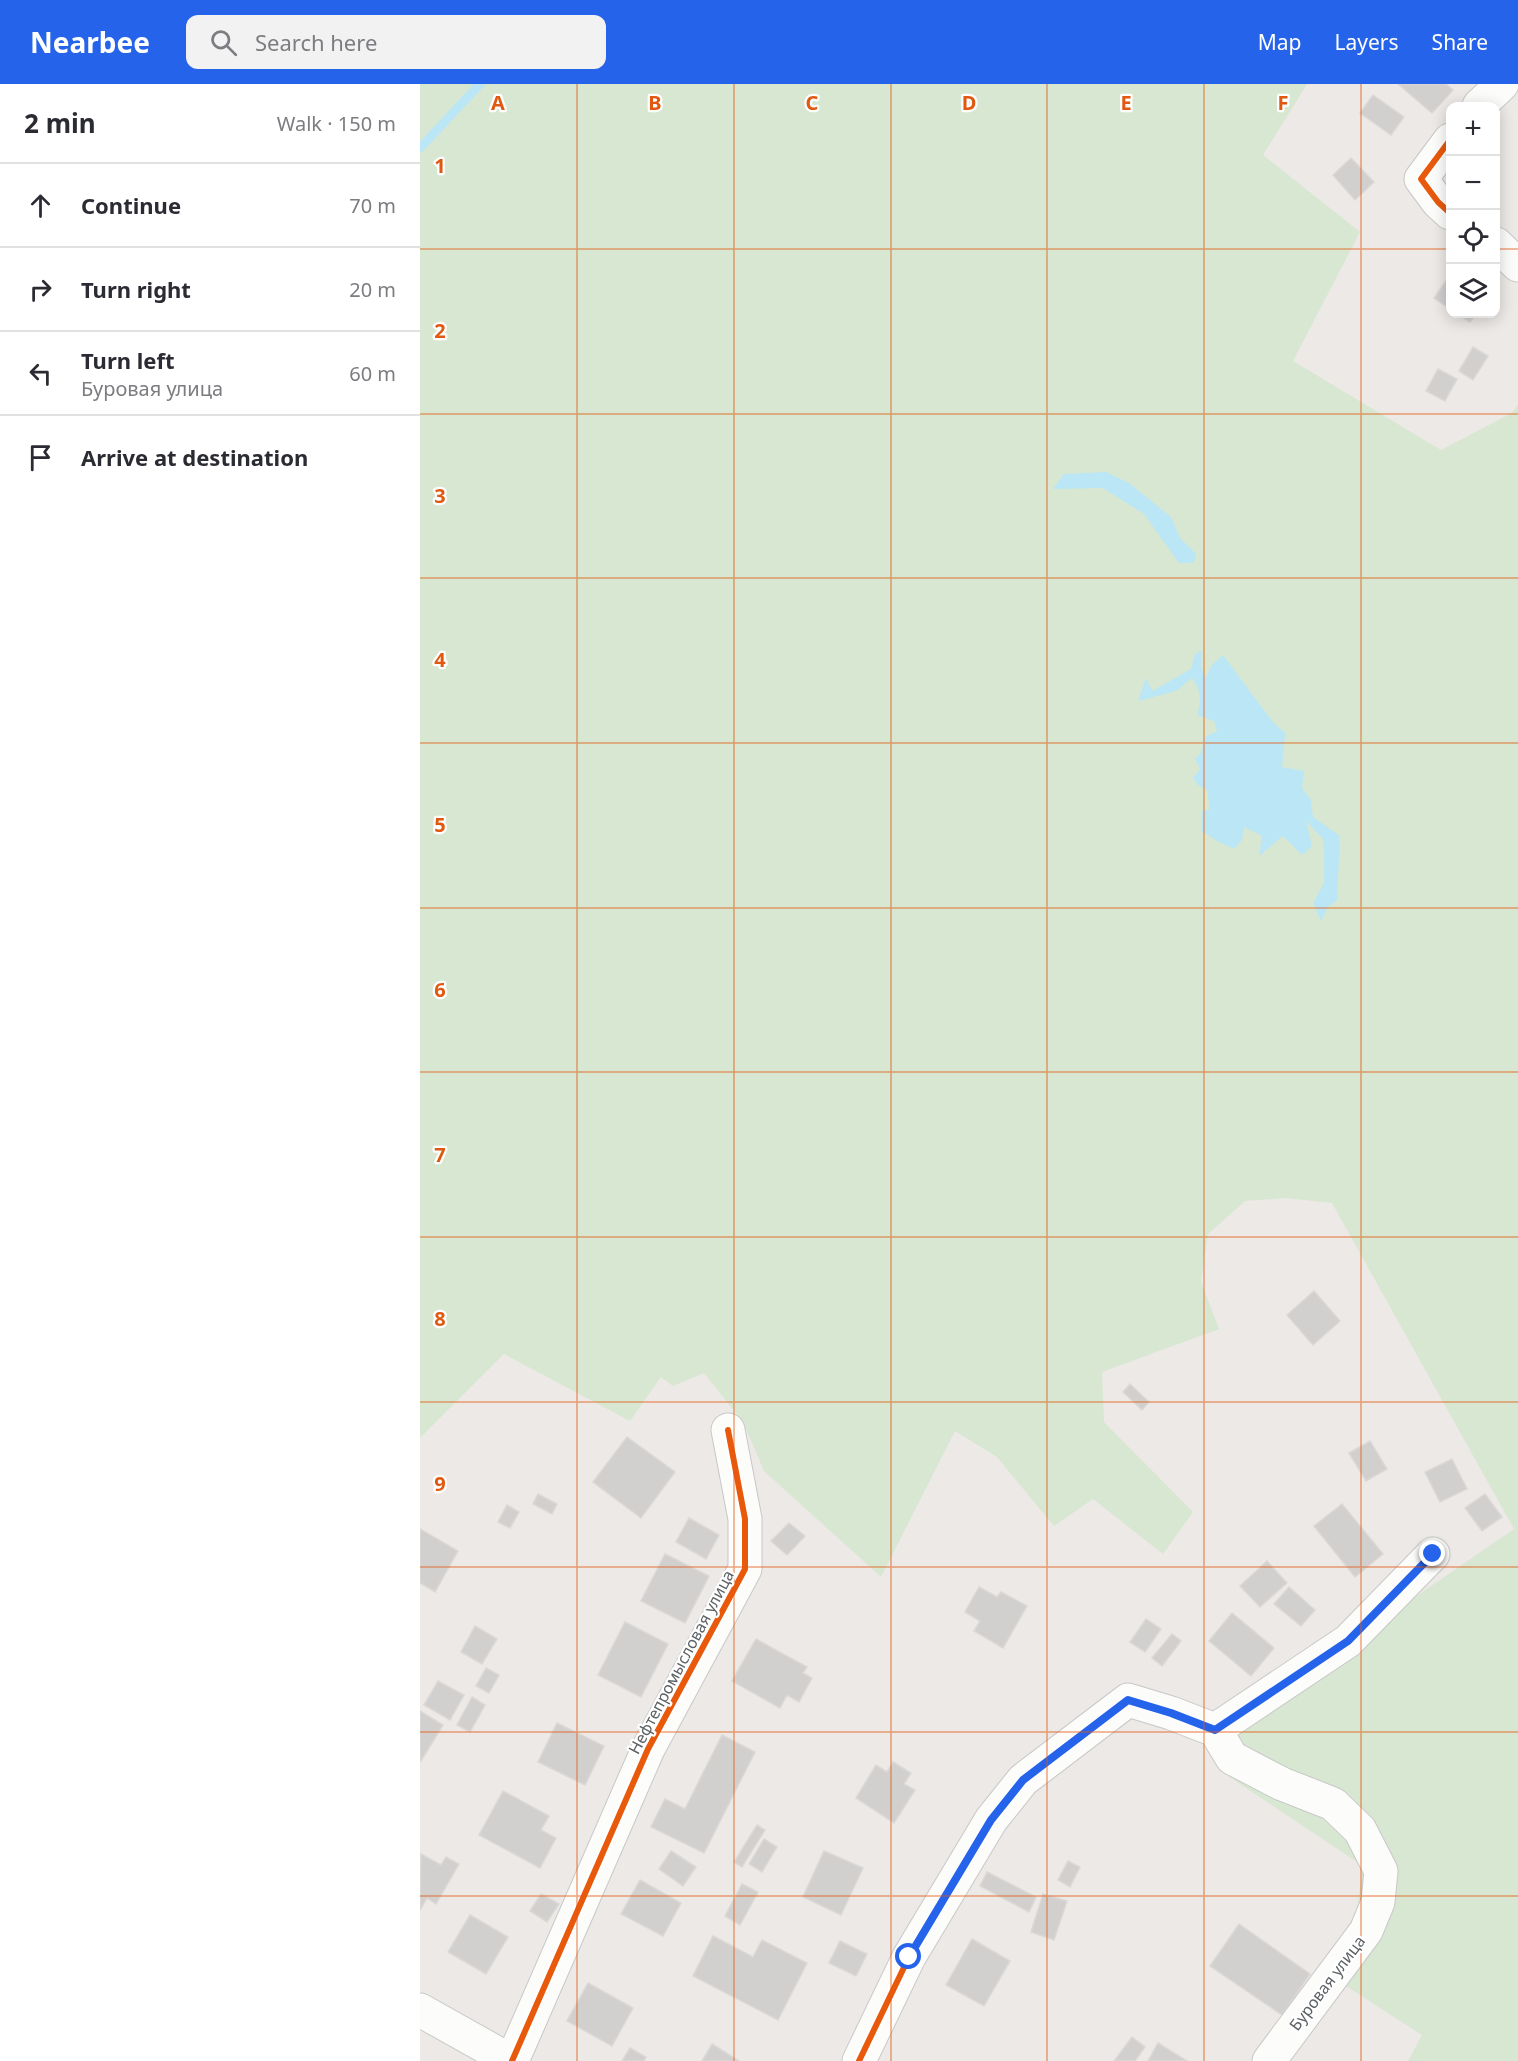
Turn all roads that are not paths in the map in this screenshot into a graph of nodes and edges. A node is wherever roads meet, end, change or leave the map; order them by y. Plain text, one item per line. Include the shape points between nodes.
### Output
1 (1502, 84) edge
2 (1483, 102) edge
3 (1446, 145) edge
4 (1447, 210) edge
5 (1500, 248) edge
6 (1518, 265) edge
7 (728, 1430) dead end
8 (1433, 1554) dead end
9 (1215, 1730) junction
10 (420, 2010) edge
11 (511, 2061) edge
12 (859, 2061) edge
13 (1269, 2061) edge

1 - 2 street
3 - 4 street via 1421,179
5 - 6 street
7 - 11 street, Нефтепромысловая улица via 745,1519 745,1569 648,1749
8 - 9 street via 1348,1641
9 - 12 street via 1128,1700 1023,1780 991,1820 909,1957
9 - 13 street, Буровая улица via 1232,1758 1333,1804 1360,1830 1381,1871 1378,1902 1366,1931
10 - 11 street

